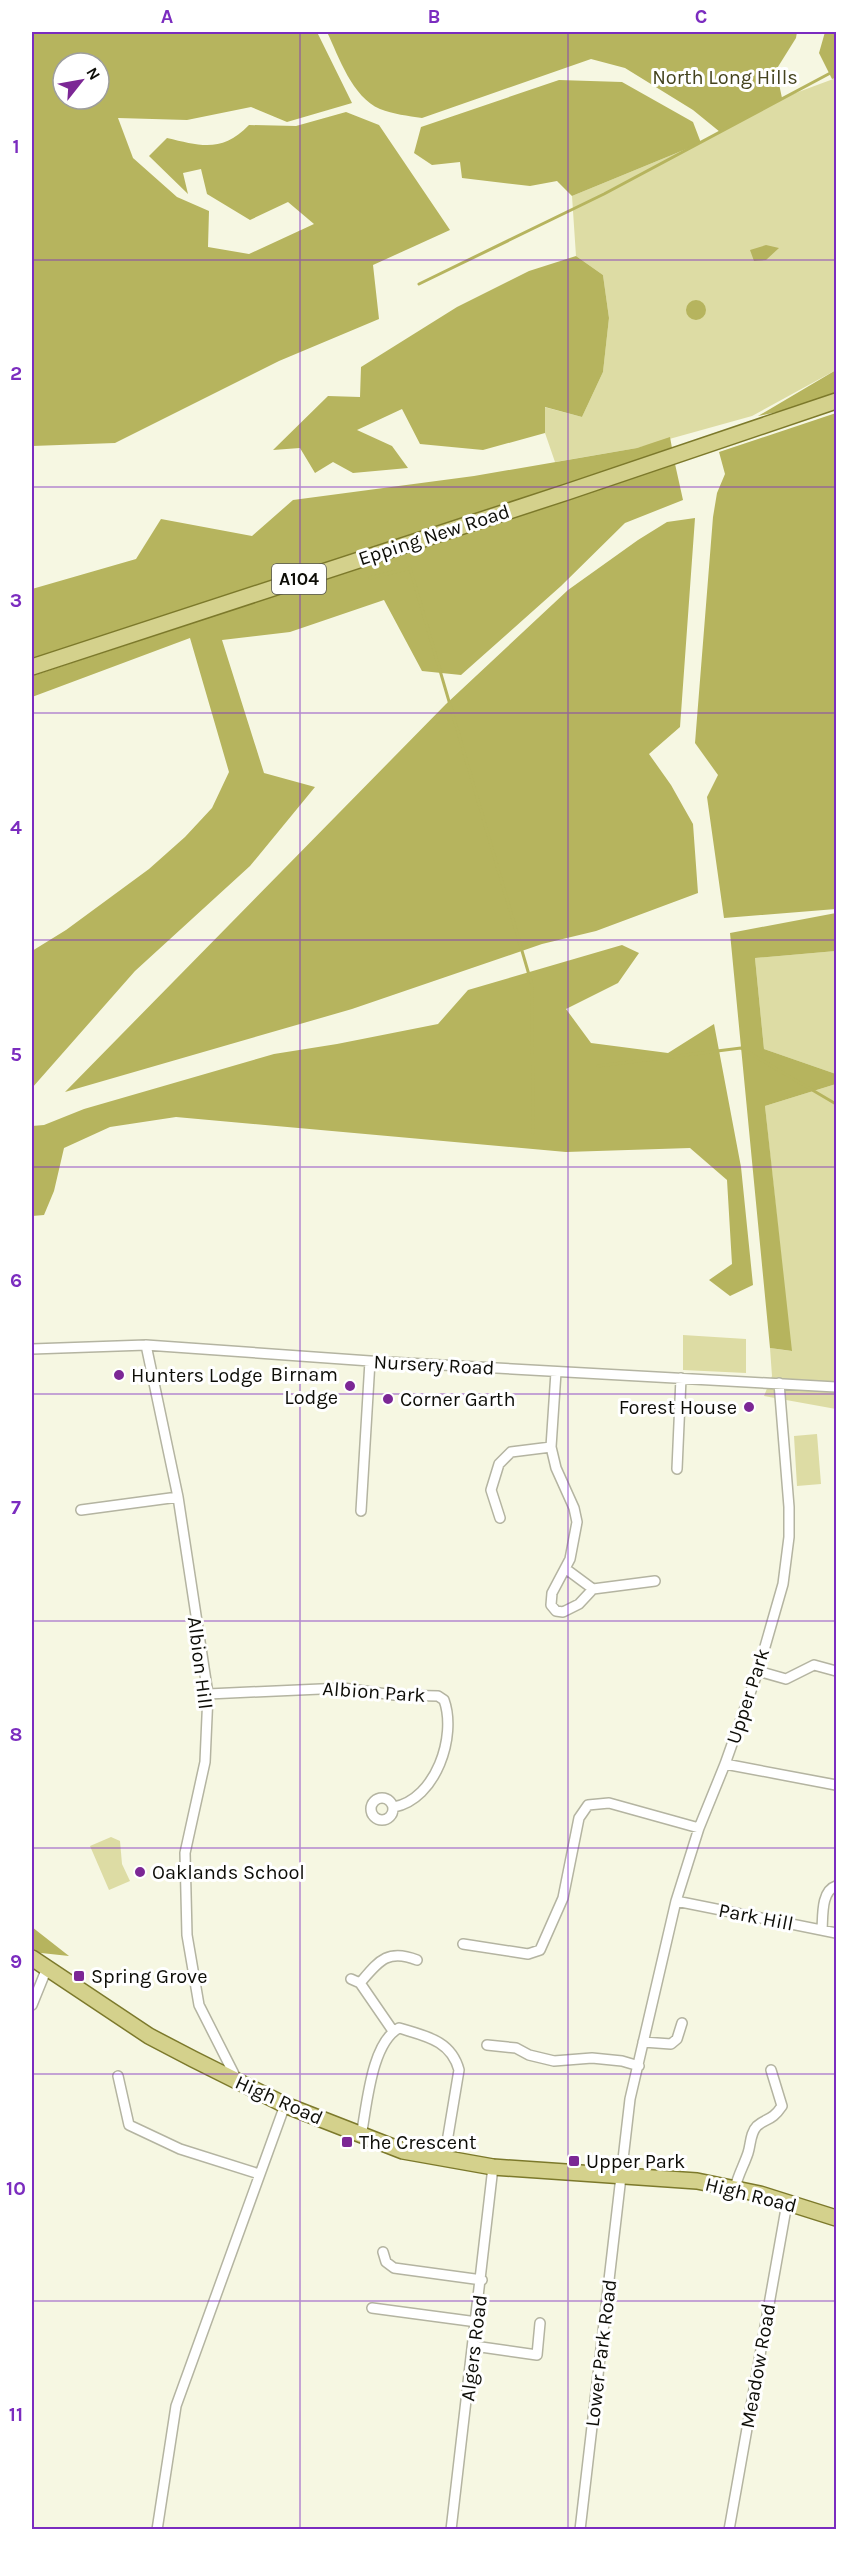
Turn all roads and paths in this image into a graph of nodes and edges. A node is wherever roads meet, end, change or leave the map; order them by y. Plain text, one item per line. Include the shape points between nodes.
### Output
1 (837, 401) edge
2 (32, 667) edge
3 (146, 1345) junction
4 (32, 1349) edge
5 (370, 1361) junction
6 (556, 1372) junction
7 (681, 1378) junction
8 (779, 1383) junction
9 (837, 1387) edge
10 (552, 1447) junction
11 (677, 1469) dead end
12 (178, 1497) junction
13 (81, 1510) dead end
14 (361, 1511) dead end
15 (500, 1518) dead end
16 (566, 1569) junction
17 (655, 1581) dead end
18 (593, 1589) junction
19 (758, 1671) junction
20 (837, 1671) edge
21 (208, 1694) junction
22 (725, 1764) junction
23 (837, 1785) edge
24 (394, 1807) dead end
25 (699, 1828) junction
26 (837, 1886) edge
27 (676, 1901) junction
28 (822, 1930) junction
29 (837, 1933) edge
30 (463, 1944) dead end
31 (32, 1958) edge
32 (417, 1960) dead end
33 (47, 1968) junction
34 (32, 2005) edge
35 (682, 2023) dead end
36 (393, 2031) junction
37 (643, 2042) junction
38 (487, 2045) dead end
39 (639, 2066) junction
40 (771, 2070) dead end
41 (118, 2076) dead end
42 (235, 2081) junction
43 (285, 2105) junction
44 (361, 2136) junction
45 (444, 2160) junction
46 (493, 2167) junction
47 (259, 2174) junction
48 (621, 2177) junction
49 (735, 2188) junction
50 (787, 2203) junction
51 (837, 2218) edge
52 (383, 2252) dead end
53 (482, 2280) junction
54 (372, 2308) dead end
55 (477, 2322) junction
56 (540, 2323) dead end
57 (474, 2346) junction
58 (157, 2529) edge
59 (451, 2529) edge
60 (580, 2529) edge
61 (729, 2529) edge

1 - 2 main road, Epping New Road / A104
3 - 4 street, Nursery Road
3 - 5 street, Nursery Road
3 - 12 street, Albion Hill
5 - 6 street, Nursery Road
5 - 14 street
6 - 7 street, Nursery Road
6 - 10 street
7 - 8 street, Nursery Road
7 - 11 street
8 - 9 street, Nursery Road
8 - 19 street, Upper Park via 789,1537 783,1584
10 - 15 street via 512,1452 499,1464 491,1490
10 - 16 street via 577,1522
12 - 13 street
12 - 21 street, Albion Hill
16 - 18 street
16 - 18 street via 549,1601 553,1609 568,1611
17 - 18 street
19 - 20 street via 786,1679 814,1665
19 - 22 street, Upper Park
21 - 24 street, Albion Park via 343,1688 438,1696 448,1710 448,1735 431,1782 420,1794
21 - 42 street, Albion Hill via 205,1762 185,1853 187,1935 199,2005
22 - 23 street
22 - 25 street, Upper Park
25 - 27 street, Upper Park
25 - 30 street via 609,1803 588,1805 579,1818 563,1898 540,1950 528,1954
26 - 28 street via 826,1895
27 - 28 street, Park Hill
27 - 37 street, Upper Park
28 - 29 street, Park Hill
31 - 33 main road, High Road
32 - 36 street via 402,1954 380,1960 356,1981
33 - 34 street
33 - 42 main road, High Road via 149,2036
35 - 37 street via 671,2044
36 - 44 street via 377,2054
36 - 45 street via 399,2028 433,2039 446,2045 456,2057 459,2070
37 - 39 street, Upper Park
38 - 39 street via 516,2048 554,2061 592,2058
39 - 48 street, Upper Park via 630,2099
40 - 49 street via 782,2106 753,2132
41 - 47 street via 129,2125 180,2149
42 - 43 main road, High Road
43 - 44 main road, High Road
43 - 47 street
44 - 45 main road, High Road
45 - 46 main road, High Road
46 - 48 main road, High Road
46 - 53 street, Algers Road
47 - 58 street via 176,2406
48 - 49 main road, High Road via 697,2181
48 - 60 street, Lower Park Road
49 - 50 main road, High Road
50 - 51 main road, High Road
50 - 61 street, Meadow Road
52 - 53 street via 386,2262 394,2268
53 - 55 street, Algers Road
54 - 55 street
55 - 57 street, Algers Road
56 - 57 street via 537,2355
57 - 59 street, Algers Road

